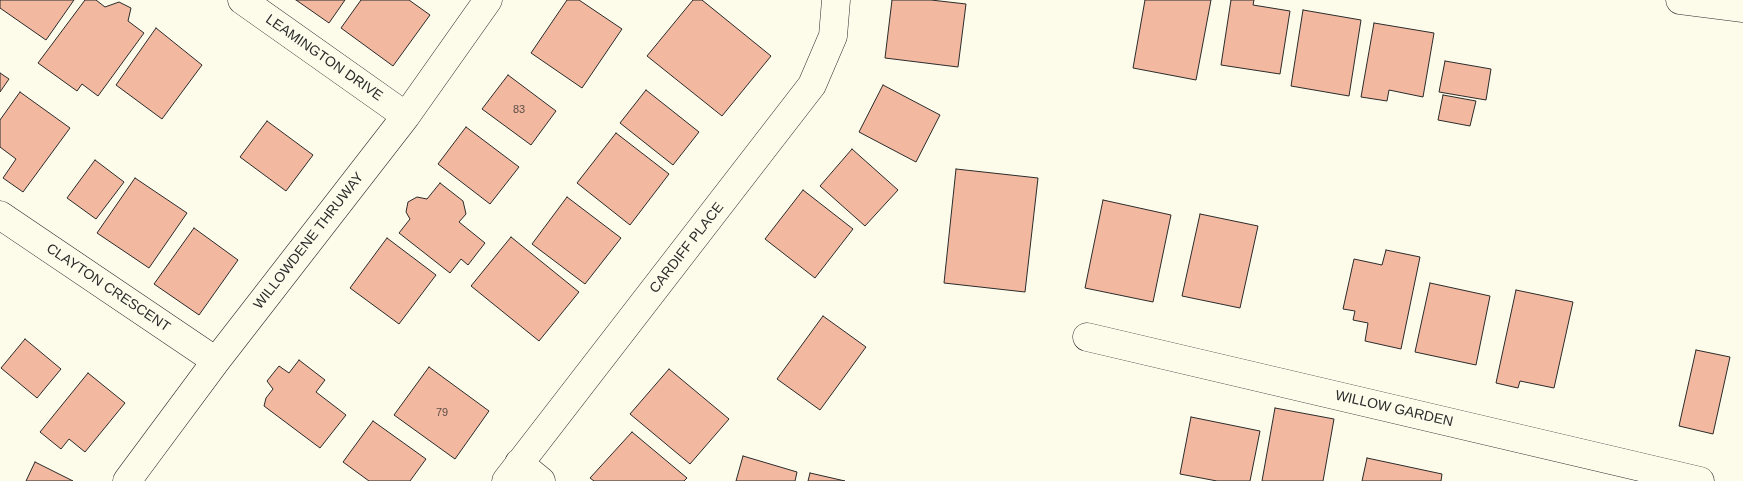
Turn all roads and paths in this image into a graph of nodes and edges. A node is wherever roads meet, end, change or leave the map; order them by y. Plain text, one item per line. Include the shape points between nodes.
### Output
1 (242, 0) edge
2 (488, 0) edge
3 (836, 0) edge
4 (1680, 0) edge
5 (1709, 2) edge
6 (1743, 8) edge
7 (406, 116) junction
8 (0, 215) edge
9 (1088, 336) dead end
10 (216, 361) junction
11 (513, 472) edge
12 (127, 481) edge
13 (541, 481) edge
14 (1700, 481) edge

1 - 7 street, LEAMINGTON DRIVE
2 - 7 street, WILLOWDENE THRUWAY
3 - 11 street, CARDIFF PLACE via 834,36 812,85
4 - 5 street
5 - 6 street
7 - 10 street, WILLOWDENE THRUWAY
8 - 10 street, CLAYTON CRESCENT
9 - 14 street, WILLOW GARDEN
10 - 12 street, WILLOWDENE THRUWAY
11 - 13 street

